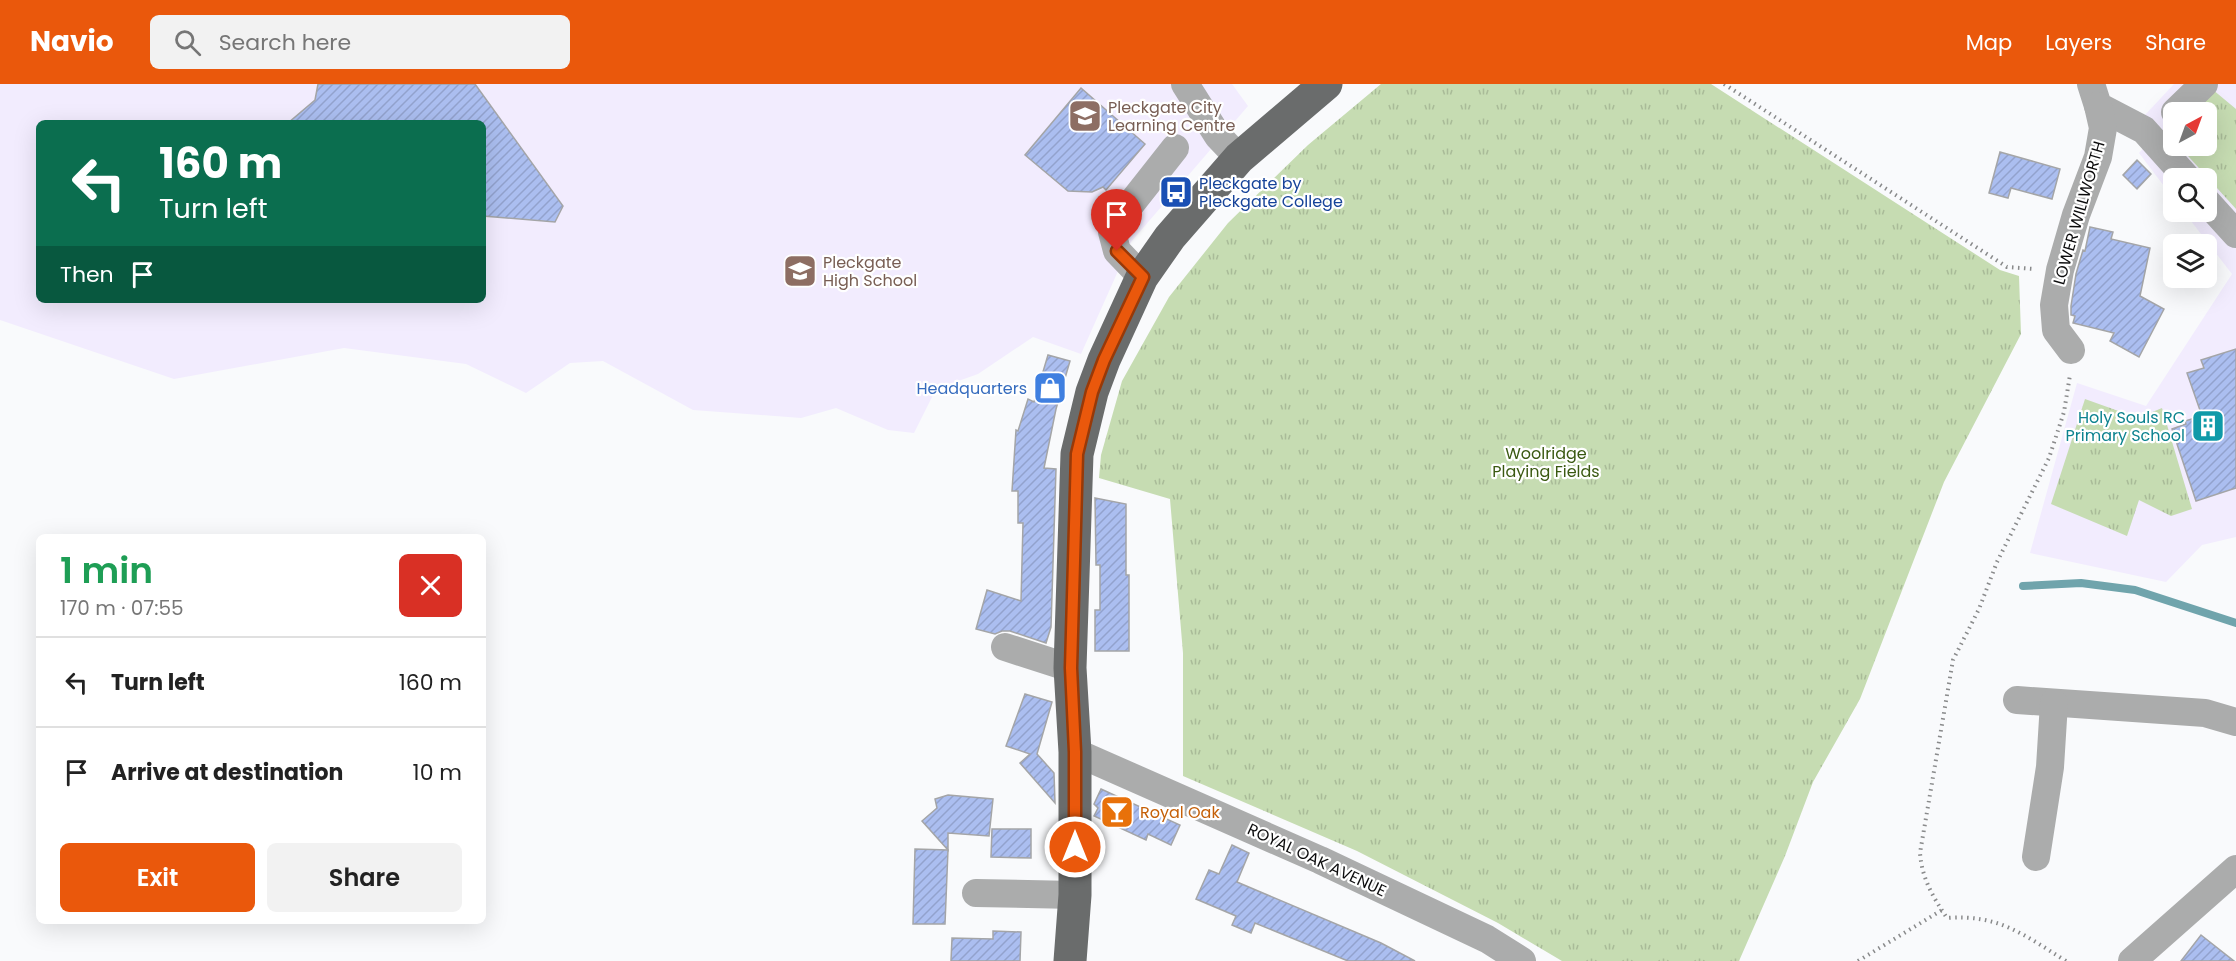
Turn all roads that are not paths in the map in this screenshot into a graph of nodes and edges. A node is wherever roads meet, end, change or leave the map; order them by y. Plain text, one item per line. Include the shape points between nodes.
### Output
1 (1185, 84) edge
2 (1326, 84) edge
3 (2204, 84) edge
4 (2094, 95) edge
5 (2185, 102) edge
6 (2163, 119) edge
7 (2144, 130) junction
8 (1175, 148) dead end
9 (1239, 158) junction
10 (2178, 168) edge
11 (2217, 213) edge
12 (2236, 234) edge
13 (1143, 277) junction
14 (2071, 350) road end
15 (1005, 647) dead end
16 (1071, 668) junction
17 (2017, 700) dead end
18 (2054, 703) junction
19 (2236, 722) edge
20 (1075, 752) junction
21 (2036, 857) dead end
22 (2236, 869) edge
23 (976, 892) dead end
24 (1075, 895) junction
25 (1070, 961) edge
26 (1522, 961) edge
27 (2132, 961) edge

1 - 9 street via 1218,136
2 - 9 main road
3 - 5 street
4 - 7 street
4 - 14 street, LOWER WILLWORTH via 2103,128 2098,157 2060,270 2054,318 2056,330
6 - 7 street
7 - 10 street
8 - 13 street via 1112,232 1117,251
9 - 13 main road via 1170,237
11 - 12 street
13 - 16 main road via 1092,392 1077,454
15 - 16 street
16 - 20 main road
17 - 18 street
18 - 19 street via 2205,713
18 - 21 street via 2050,767
20 - 24 main road
20 - 26 street, ROYAL OAK AVENUE via 1320,860 1487,939
22 - 27 street
23 - 24 street
24 - 25 main road

